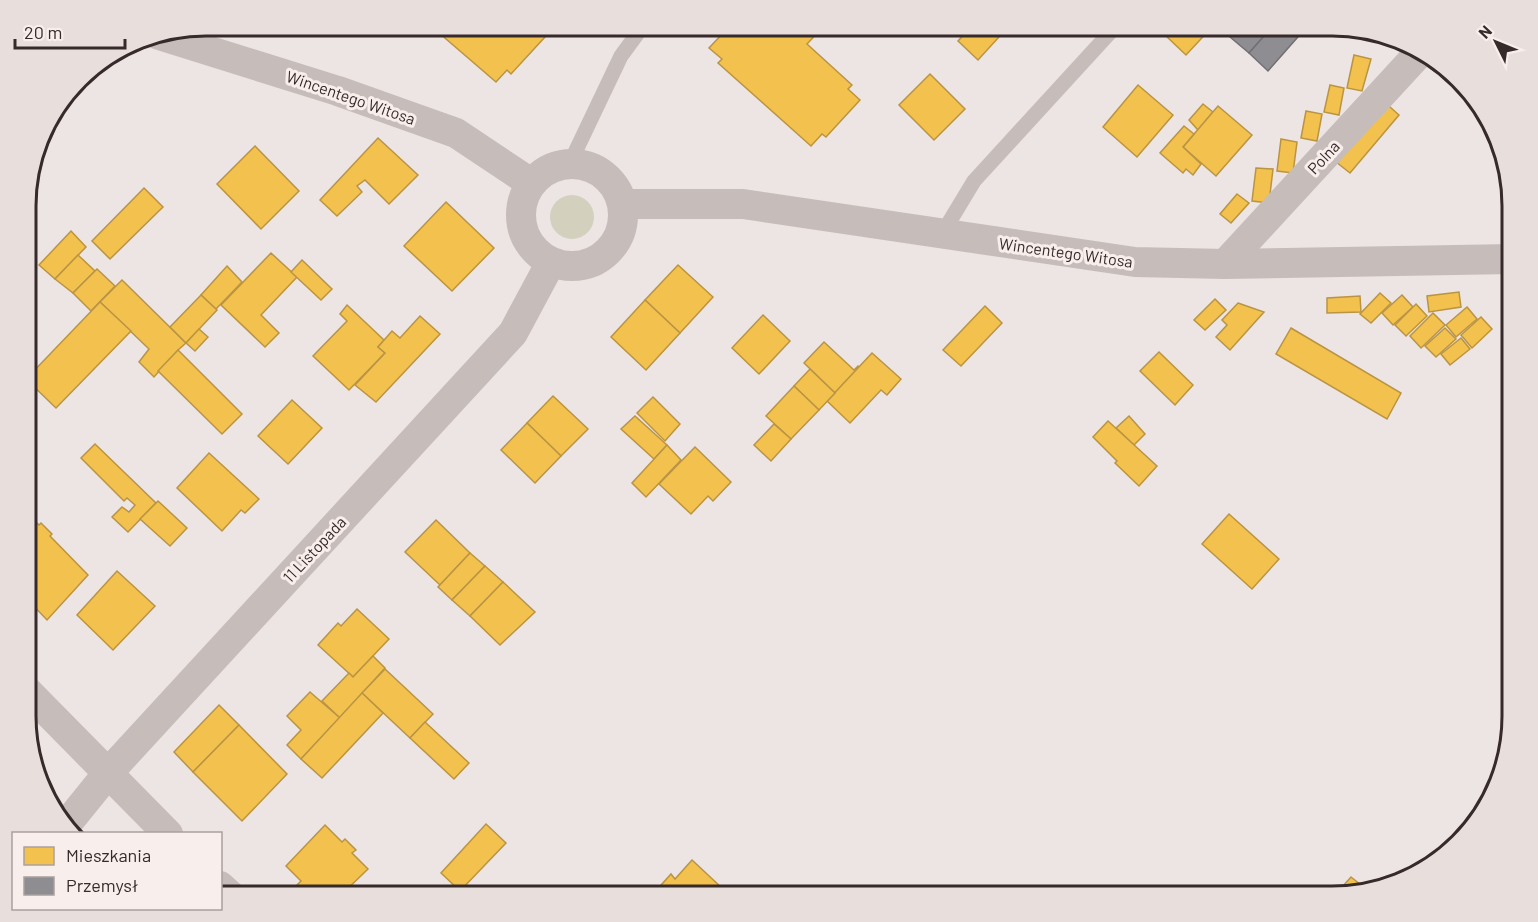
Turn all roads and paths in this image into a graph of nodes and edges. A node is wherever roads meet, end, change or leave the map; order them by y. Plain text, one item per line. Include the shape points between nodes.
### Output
1 (636, 36) edge
2 (1107, 36) edge
3 (173, 39) edge
4 (1415, 58) edge
5 (570, 163) junction
6 (531, 183) junction
7 (623, 204) junction
8 (942, 234) junction
9 (1502, 259) edge
10 (550, 264) junction
11 (1225, 264) junction
12 (36, 700) edge
13 (108, 773) junction
14 (71, 819) edge
15 (166, 832) edge

1 - 5 lane via 621,56
2 - 8 lane via 974,181
3 - 6 street, Wincentego Witosa via 456,133
4 - 11 street, Polna
5 - 6 street via 548,168
5 - 7 street via 592,167 611,180
6 - 10 street via 520,210 524,238
7 - 8 street, Wincentego Witosa via 743,204
7 - 10 street via 622,231 604,257 574,268
8 - 11 street, Wincentego Witosa via 1135,262
9 - 11 street, Wincentego Witosa
10 - 13 street, 11 Listopada via 513,333
12 - 13 street
13 - 14 street, 11 Listopada
13 - 15 street

